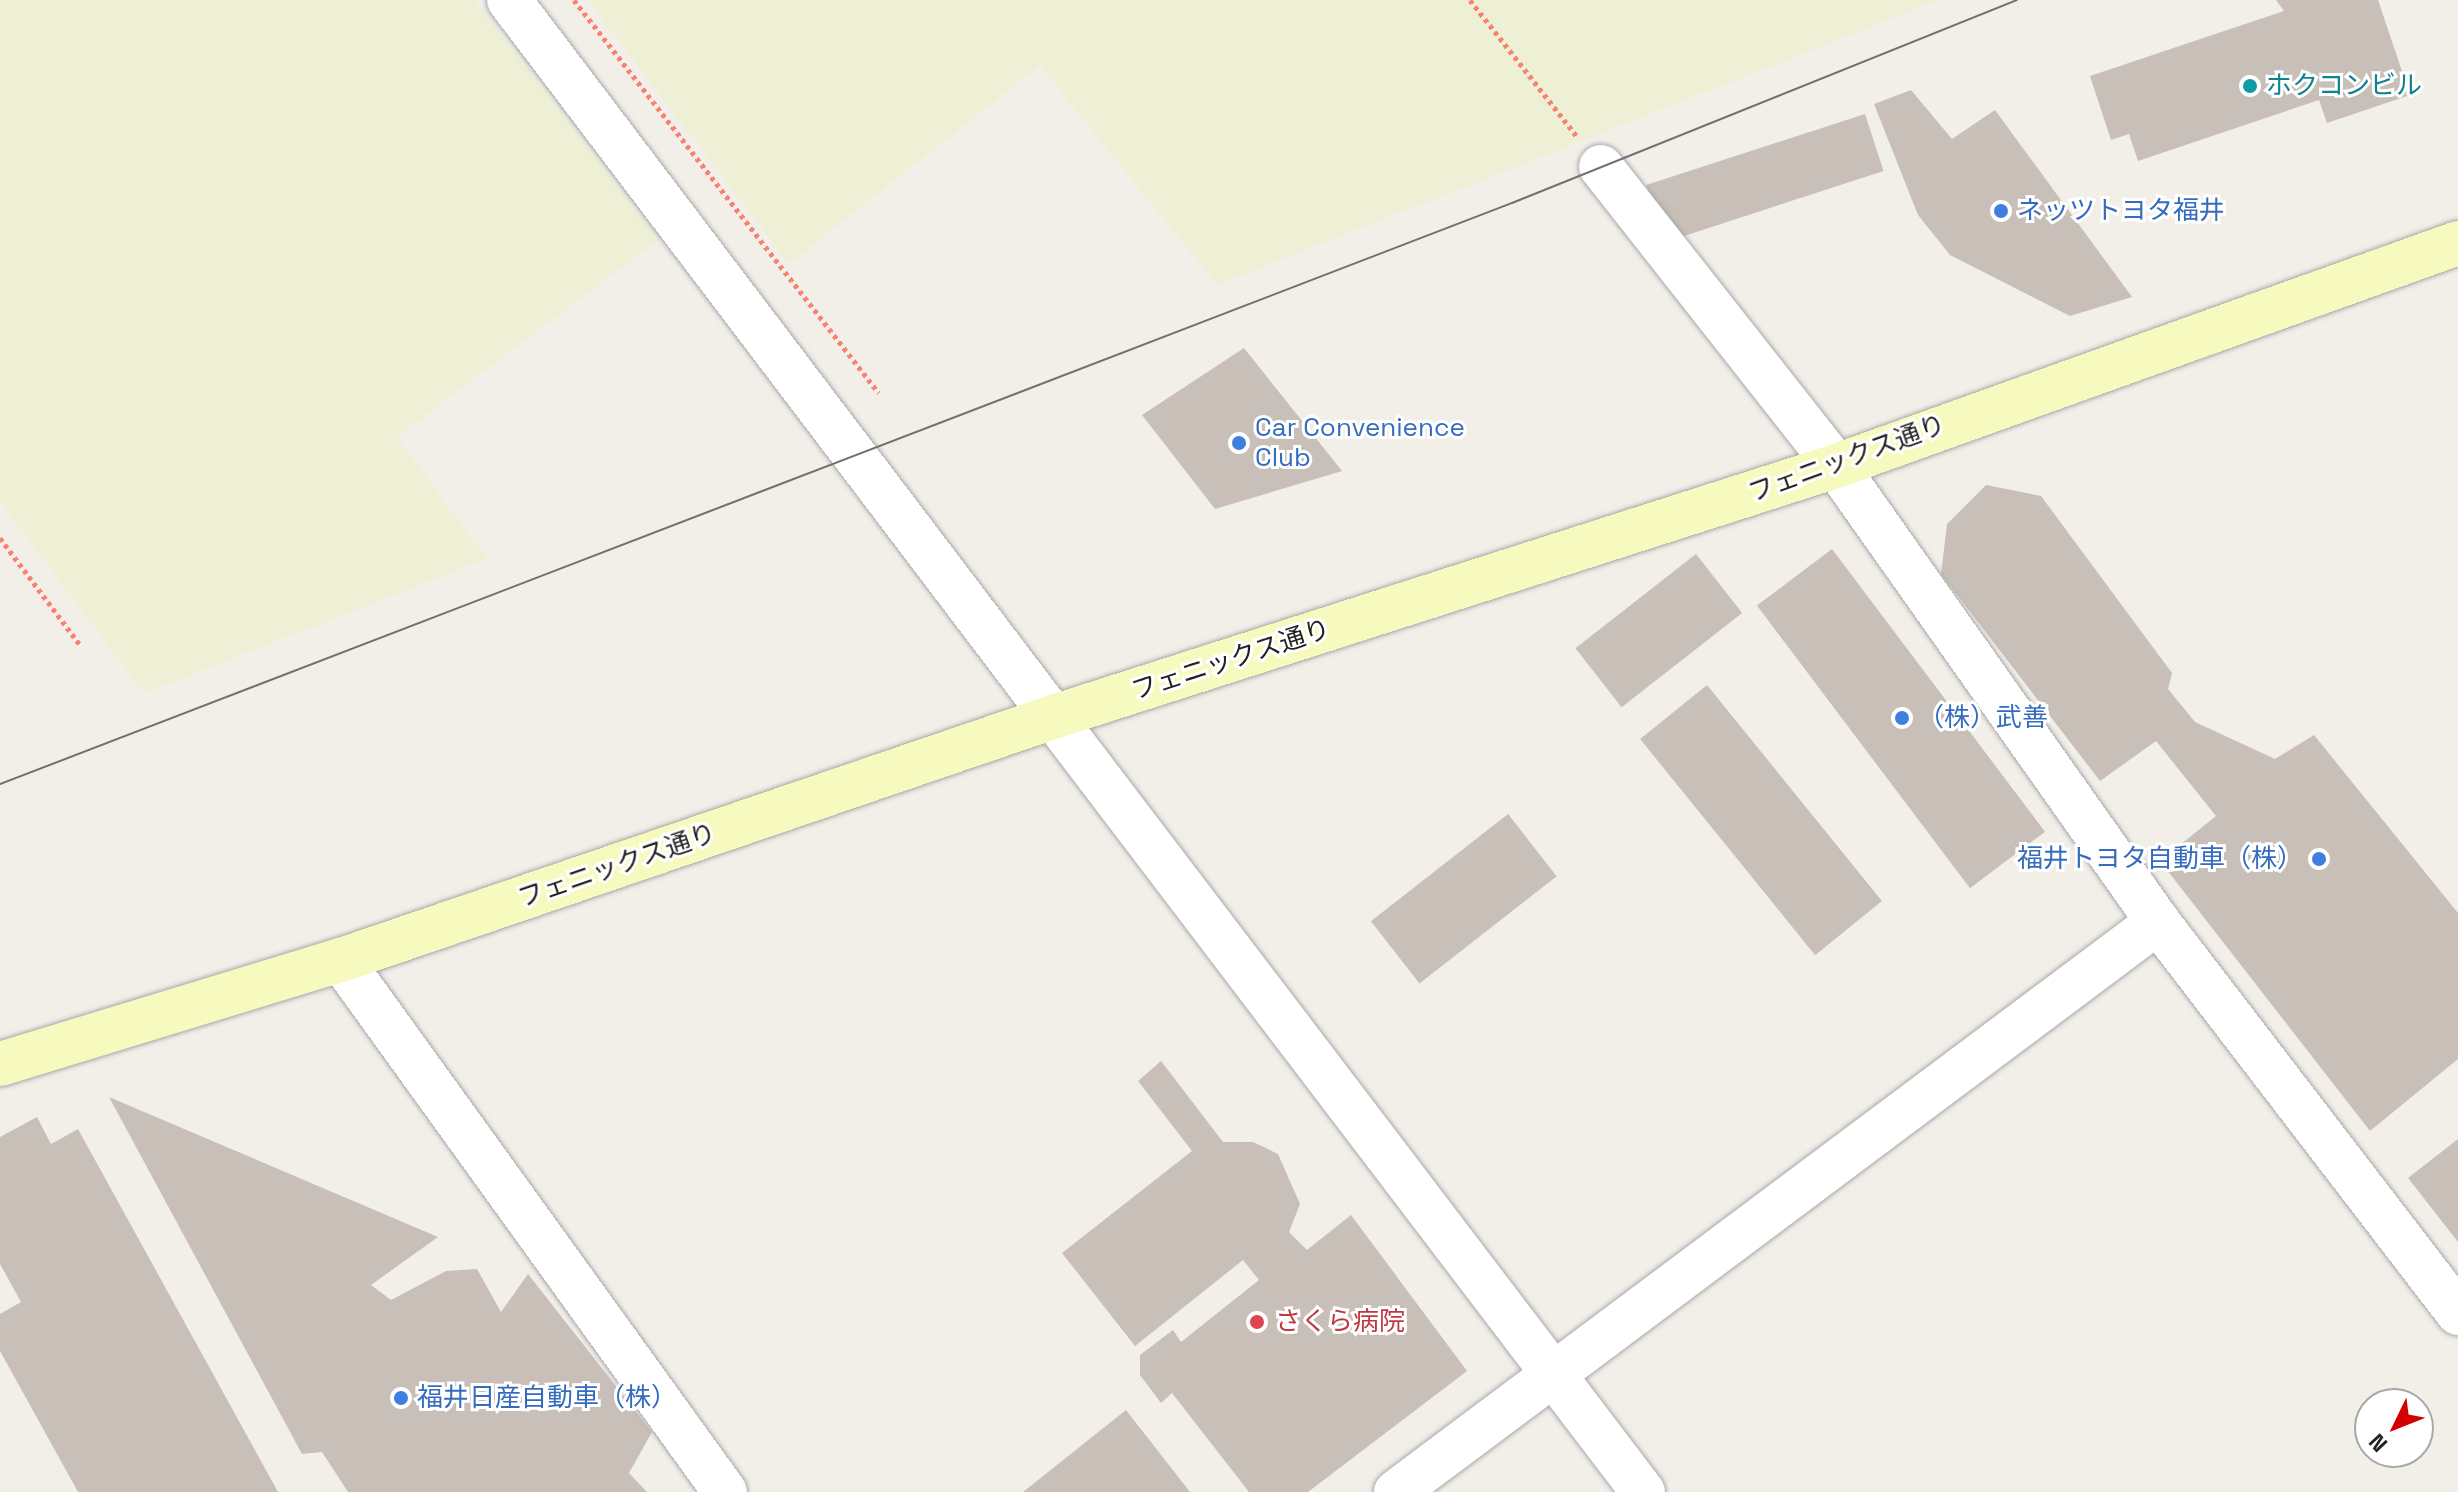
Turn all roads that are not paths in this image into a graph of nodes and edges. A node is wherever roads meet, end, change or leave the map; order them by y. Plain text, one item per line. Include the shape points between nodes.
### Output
1 (509, 0) edge
2 (1601, 167) road end
3 (2458, 243) edge
4 (1836, 466) junction
5 (1053, 717) junction
6 (2158, 922) junction
7 (341, 960) junction
8 (0, 1064) edge
9 (2458, 1313) edge
10 (1554, 1375) junction
11 (725, 1492) edge
12 (1396, 1492) edge
13 (1643, 1492) edge

1 - 5 street
2 - 4 street
3 - 4 main road, フェニックス通り
4 - 5 main road, フェニックス通り
4 - 6 street
5 - 7 main road, フェニックス通り
5 - 10 street
6 - 9 street
6 - 10 street
7 - 8 main road, フェニックス通り
7 - 11 street
10 - 12 street
10 - 13 street

